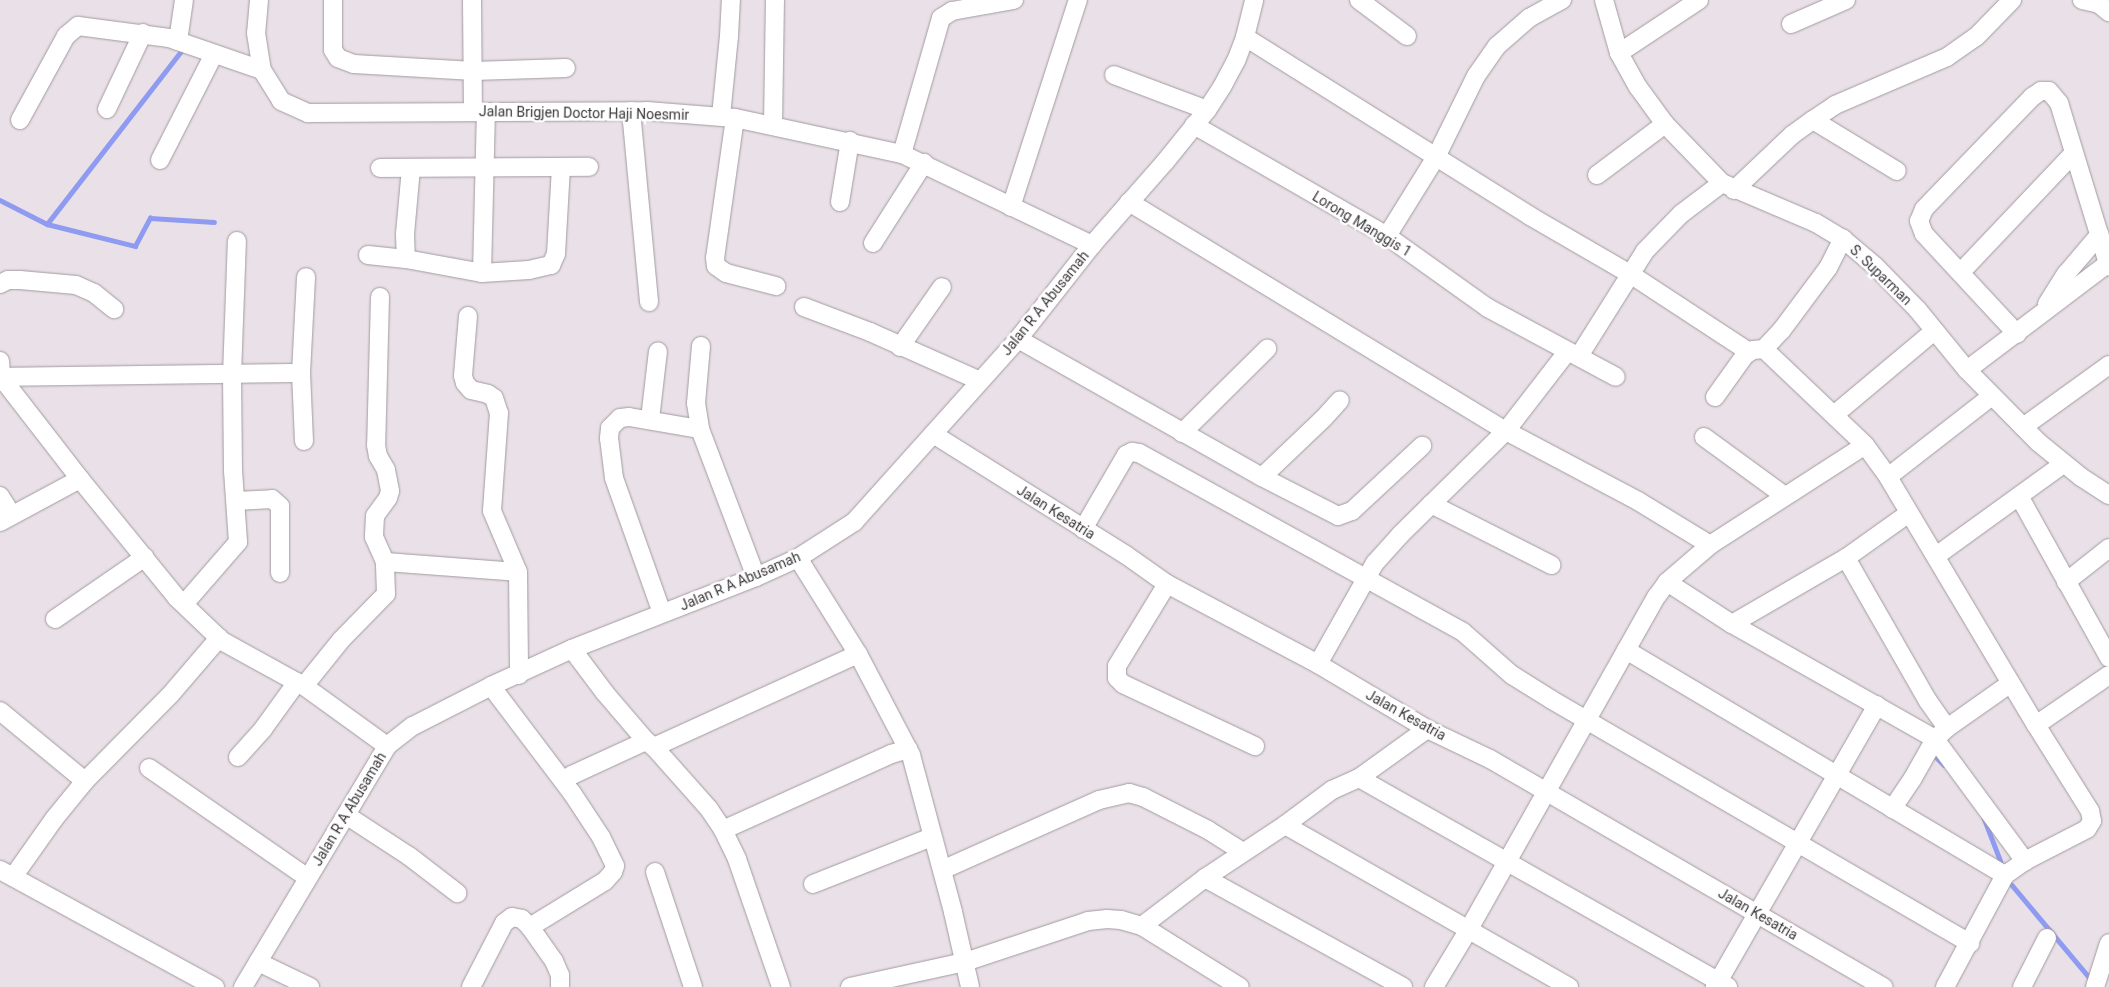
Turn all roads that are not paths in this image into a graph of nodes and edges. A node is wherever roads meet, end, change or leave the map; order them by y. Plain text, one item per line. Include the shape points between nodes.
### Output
1 (184, 0) edge
2 (259, 0) edge
3 (333, 0) edge
4 (472, 0) edge
5 (731, 0) edge
6 (775, 0) edge
7 (1014, 0) edge
8 (1078, 0) edge
9 (1254, 0) edge
10 (1359, 0) edge
11 (1562, 0) edge
12 (1604, 0) edge
13 (1699, 0) edge
14 (1846, 0) edge
15 (2012, 0) edge
16 (2089, 0) edge
17 (2109, 12) edge
18 (1790, 24) dead end
19 (143, 33) junction
20 (1406, 36) dead end
21 (1245, 37) junction
22 (178, 41) junction
23 (1619, 53) junction
24 (214, 54) junction
25 (566, 68) dead end
26 (262, 70) junction
27 (474, 71) junction
28 (1114, 75) dead end
29 (107, 109) dead end
30 (1207, 110) junction
31 (631, 111) junction
32 (480, 112) junction
33 (728, 117) junction
34 (20, 120) dead end
35 (1813, 120) junction
36 (1665, 124) junction
37 (773, 125) junction
38 (1194, 125) junction
39 (850, 141) junction
40 (2074, 153) junction
41 (902, 154) junction
42 (1436, 157) junction
43 (160, 160) dead end
44 (924, 163) junction
45 (561, 167) junction
46 (589, 167) dead end
47 (380, 168) dead end
48 (411, 168) junction
49 (484, 168) junction
50 (1896, 172) dead end
51 (1597, 175) dead end
52 (1728, 186) junction
53 (840, 202) dead end
54 (1129, 202) junction
55 (1011, 207) junction
56 (2100, 234) junction
57 (1387, 236) junction
58 (1843, 240) junction
59 (237, 242) dead end
60 (873, 243) dead end
61 (1092, 245) junction
62 (368, 255) dead end
63 (406, 259) junction
64 (2108, 265) edge
65 (1961, 272) junction
66 (482, 274) junction
67 (1630, 274) junction
68 (306, 277) dead end
69 (0, 284) edge
70 (776, 286) dead end
71 (942, 287) dead end
72 (380, 297) dead end
73 (649, 302) dead end
74 (804, 307) dead end
75 (114, 309) dead end
76 (468, 316) dead end
77 (2039, 317) junction
78 (1934, 331) junction
79 (2017, 334) junction
80 (1018, 339) junction
81 (701, 346) dead end
82 (900, 347) junction
83 (1267, 350) dead end
84 (1757, 350) junction
85 (658, 351) dead end
86 (1573, 354) junction
87 (2109, 365) edge
88 (1968, 370) junction
89 (0, 372) edge
90 (301, 373) junction
91 (232, 375) junction
92 (1616, 377) dead end
93 (980, 382) junction
94 (1992, 396) junction
95 (1715, 397) dead end
96 (1340, 400) dead end
97 (1834, 414) junction
98 (650, 419) junction
99 (2023, 427) junction
100 (700, 429) junction
101 (1506, 431) junction
102 (1182, 433) junction
103 (933, 434) junction
104 (1704, 437) dead end
105 (304, 441) dead end
106 (1865, 445) junction
107 (1422, 446) dead end
108 (2063, 464) junction
109 (1893, 473) dead end
110 (1262, 477) junction
111 (80, 479) junction
112 (2107, 492) edge
113 (0, 496) edge
114 (1785, 496) junction
115 (2019, 496) junction
116 (236, 501) junction
117 (1431, 504) junction
118 (1909, 512) junction
119 (6, 519) edge
120 (1083, 529) junction
121 (1710, 545) junction
122 (2109, 548) edge
123 (1936, 556) junction
124 (145, 557) junction
125 (798, 558) junction
126 (1846, 558) junction
127 (385, 562) junction
128 (1552, 565) dead end
129 (518, 572) junction
130 (280, 574) dead end
131 (756, 577) junction
132 (1366, 579) junction
133 (1667, 582) junction
134 (2066, 582) junction
135 (1167, 584) junction
136 (185, 603) junction
137 (662, 613) junction
138 (55, 619) dead end
139 (1732, 624) junction
140 (219, 638) junction
141 (572, 649) junction
142 (1626, 650) junction
143 (858, 654) junction
144 (2109, 658) edge
145 (1318, 664) junction
146 (519, 675) junction
147 (2109, 675) edge
148 (301, 684) junction
149 (2011, 684) junction
150 (491, 686) junction
151 (1877, 705) junction
152 (0, 710) edge
153 (1588, 719) junction
154 (2036, 725) junction
155 (1427, 729) junction
156 (1941, 733) junction
157 (650, 744) junction
158 (387, 746) junction
159 (1256, 746) dead end
160 (908, 748) junction
161 (238, 757) dead end
162 (149, 768) dead end
163 (1838, 775) junction
164 (1359, 778) junction
165 (563, 781) junction
166 (86, 782) junction
167 (1547, 791) junction
168 (1892, 808) junction
169 (346, 815) junction
170 (1285, 826) junction
171 (723, 830) junction
172 (932, 837) junction
173 (1799, 842) junction
174 (1242, 852) junction
175 (2025, 861) junction
176 (1507, 862) junction
177 (942, 870) junction
178 (655, 872) dead end
179 (6, 873) edge
180 (2004, 876) junction
181 (308, 878) junction
182 (1205, 878) junction
183 (813, 884) dead end
184 (457, 893) dead end
185 (1758, 914) junction
186 (1142, 926) junction
187 (530, 927) junction
188 (1469, 929) junction
189 (2047, 938) dead end
190 (1970, 942) junction
191 (2109, 942) edge
192 (258, 962) junction
193 (965, 962) junction
194 (2100, 984) edge
195 (1720, 985) edge
196 (215, 987) edge
197 (243, 987) edge
198 (310, 987) edge
199 (471, 987) edge
200 (560, 987) edge
201 (694, 987) edge
202 (781, 987) edge
203 (850, 987) edge
204 (970, 987) edge
205 (1240, 987) edge
206 (1402, 987) edge
207 (1434, 987) edge
208 (1569, 987) edge
209 (1884, 987) edge
210 (1945, 987) edge
211 (2022, 987) edge

1 - 22 street
2 - 26 street, Jalan Brigjen Doctor Haji Noesmir via 256,33
3 - 27 street via 333,50 338,58 354,64
4 - 27 street
5 - 33 street
6 - 37 street
7 - 41 street via 952,11 941,18
8 - 55 street
9 - 21 street, Jalan R A Abusamah
10 - 20 street
11 - 42 street via 1529,18 1497,46 1476,76
12 - 23 street, S. Suparman
13 - 23 street
14 - 18 street
15 - 35 street via 1976,37 1947,57 1835,105
16 - 17 street
19 - 22 street
19 - 29 street
19 - 34 street via 78,26 66,36
21 - 30 street, Jalan R A Abusamah via 1222,87
21 - 42 street
22 - 24 street
23 - 36 street, S. Suparman via 1638,87
24 - 26 street
24 - 43 street
25 - 27 street
26 - 32 street, Jalan Brigjen Doctor Haji Noesmir via 281,101 308,113
27 - 32 street
28 - 30 street
30 - 38 street, Jalan R A Abusamah
31 - 32 street, Jalan Brigjen Doctor Haji Noesmir
31 - 33 street, Jalan Brigjen Doctor Haji Noesmir
31 - 73 street
32 - 49 street
33 - 37 street, Jalan Brigjen Doctor Haji Noesmir
33 - 70 street via 716,266 726,274
35 - 50 street
35 - 52 street
36 - 51 street
36 - 52 street, S. Suparman
37 - 39 street, Jalan Brigjen Doctor Haji Noesmir
38 - 54 street, Jalan R A Abusamah
38 - 57 street, Lorong Manggis 1
39 - 41 street, Jalan Brigjen Doctor Haji Noesmir
39 - 53 street
40 - 56 street
40 - 65 street
40 - 65 street via 2056,97 2049,91 2036,94 1921,215 1919,220 1924,234
41 - 44 street, Jalan Brigjen Doctor Haji Noesmir
42 - 57 street
42 - 67 street
44 - 55 street, Jalan Brigjen Doctor Haji Noesmir
44 - 60 street
45 - 46 street
45 - 49 street
45 - 66 street via 556,254 551,265
47 - 48 street
48 - 49 street
48 - 63 street
49 - 66 street
52 - 58 street, S. Suparman via 1816,223
52 - 67 street via 1681,214 1661,233
54 - 61 street, Jalan R A Abusamah
54 - 101 street
55 - 61 street, Jalan Brigjen Doctor Haji Noesmir
56 - 64 street
56 - 77 street via 2066,274
57 - 86 street, Lorong Manggis 1 via 1488,308
58 - 78 street, S. Suparman via 1875,266
58 - 84 street via 1806,299
59 - 91 street
61 - 80 street, Jalan R A Abusamah
62 - 63 street
63 - 66 street
64 - 77 street
65 - 79 street
67 - 84 street
67 - 86 street
68 - 90 street
69 - 75 street via 14,280 46,280 76,285 94,293
71 - 82 street
72 - 127 street via 376,445 390,481 390,491 375,516 374,537
74 - 82 street
76 - 129 street via 464,376 471,390 494,398 499,413 492,511
77 - 79 street
78 - 88 street, S. Suparman
78 - 97 street
79 - 88 street
80 - 93 street, Jalan R A Abusamah
80 - 102 street
81 - 100 street via 696,403
82 - 93 street
83 - 102 street
84 - 95 street
84 - 97 street
85 - 98 street
86 - 92 street, Lorong Manggis 1
86 - 101 street
87 - 99 street
88 - 94 street, S. Suparman
89 - 91 street
89 - 111 street
90 - 91 street
90 - 105 street
91 - 116 street
93 - 103 street, Jalan R A Abusamah
94 - 99 street, S. Suparman
94 - 109 street
96 - 110 street
97 - 106 street
98 - 100 street
98 - 137 street via 620,418 612,424 609,438 614,478
99 - 108 street, S. Suparman
100 - 131 street
101 - 117 street
101 - 121 street via 1638,501
102 - 110 street
103 - 120 street, Jalan Kesatria
103 - 125 street, Jalan R A Abusamah via 854,522
104 - 114 street
106 - 114 street
106 - 118 street
107 - 110 street via 1352,512 1343,516 1331,514
108 - 112 street, S. Suparman
108 - 115 street
111 - 119 street
111 - 124 street
113 - 119 street
114 - 121 street
115 - 123 street
115 - 134 street
116 - 130 street via 272,499 280,506
116 - 136 street via 238,542
117 - 128 street
117 - 132 street via 1375,563
118 - 123 street
118 - 126 street
120 - 132 street via 1126,456 1136,452
120 - 135 street, Jalan Kesatria
121 - 133 street
122 - 134 street
123 - 149 street
124 - 136 street via 177,598
124 - 138 street
125 - 131 street, Jalan R A Abusamah
125 - 143 street
126 - 139 street
126 - 156 street via 1928,701
127 - 129 street
127 - 148 street via 386,594
129 - 146 street
131 - 137 street, Jalan R A Abusamah
132 - 145 street
132 - 153 street via 1463,632 1512,675
133 - 139 street
133 - 142 street
134 - 144 street
135 - 145 street, Jalan Kesatria
135 - 159 street via 1117,666 1118,678 1123,684
136 - 140 street
137 - 141 street, Jalan R A Abusamah
139 - 151 street
140 - 148 street
140 - 166 street via 171,694
141 - 146 street, Jalan R A Abusamah
141 - 157 street
142 - 153 street
142 - 163 street
143 - 157 street
143 - 160 street
145 - 155 street, Jalan Kesatria
146 - 150 street, Jalan R A Abusamah
147 - 154 street
148 - 158 street
148 - 161 street
149 - 154 street
149 - 156 street
150 - 158 street, Jalan R A Abusamah via 413,726
150 - 165 street
151 - 156 street
151 - 163 street
152 - 166 street
153 - 167 street
153 - 173 street
154 - 175 street via 2090,811 2092,821 2087,829
155 - 164 street
155 - 167 street, Jalan Kesatria
156 - 168 street
156 - 175 street
157 - 165 street via 572,774
157 - 171 street via 709,808
158 - 169 street, Jalan R A Abusamah
160 - 171 street
160 - 172 street
162 - 181 street
163 - 168 street
163 - 173 street
164 - 170 street via 1332,790
164 - 176 street
165 - 187 street via 601,837 614,866 613,872
166 - 179 street
167 - 176 street
167 - 185 street, Jalan Kesatria
168 - 180 street
169 - 181 street, Jalan R A Abusamah
169 - 184 street via 409,856
170 - 174 street
170 - 188 street
171 - 202 street via 737,859
172 - 177 street
172 - 183 street
173 - 185 street
173 - 190 street
174 - 177 street via 1208,830 1129,793 1099,800
174 - 182 street
175 - 180 street
176 - 188 street
176 - 195 street
177 - 193 street
178 - 201 street
179 - 196 street
180 - 190 street
181 - 192 street, Jalan R A Abusamah
182 - 186 street
182 - 206 street
185 - 195 street
185 - 209 street, Jalan Kesatria
186 - 193 street via 1121,920 1088,921
186 - 205 street
187 - 199 street via 518,917 504,923
187 - 200 street via 558,970
188 - 207 street
188 - 208 street
189 - 211 street
190 - 210 street
191 - 194 street
192 - 197 street, Jalan R A Abusamah
192 - 198 street
193 - 203 street
193 - 204 street

